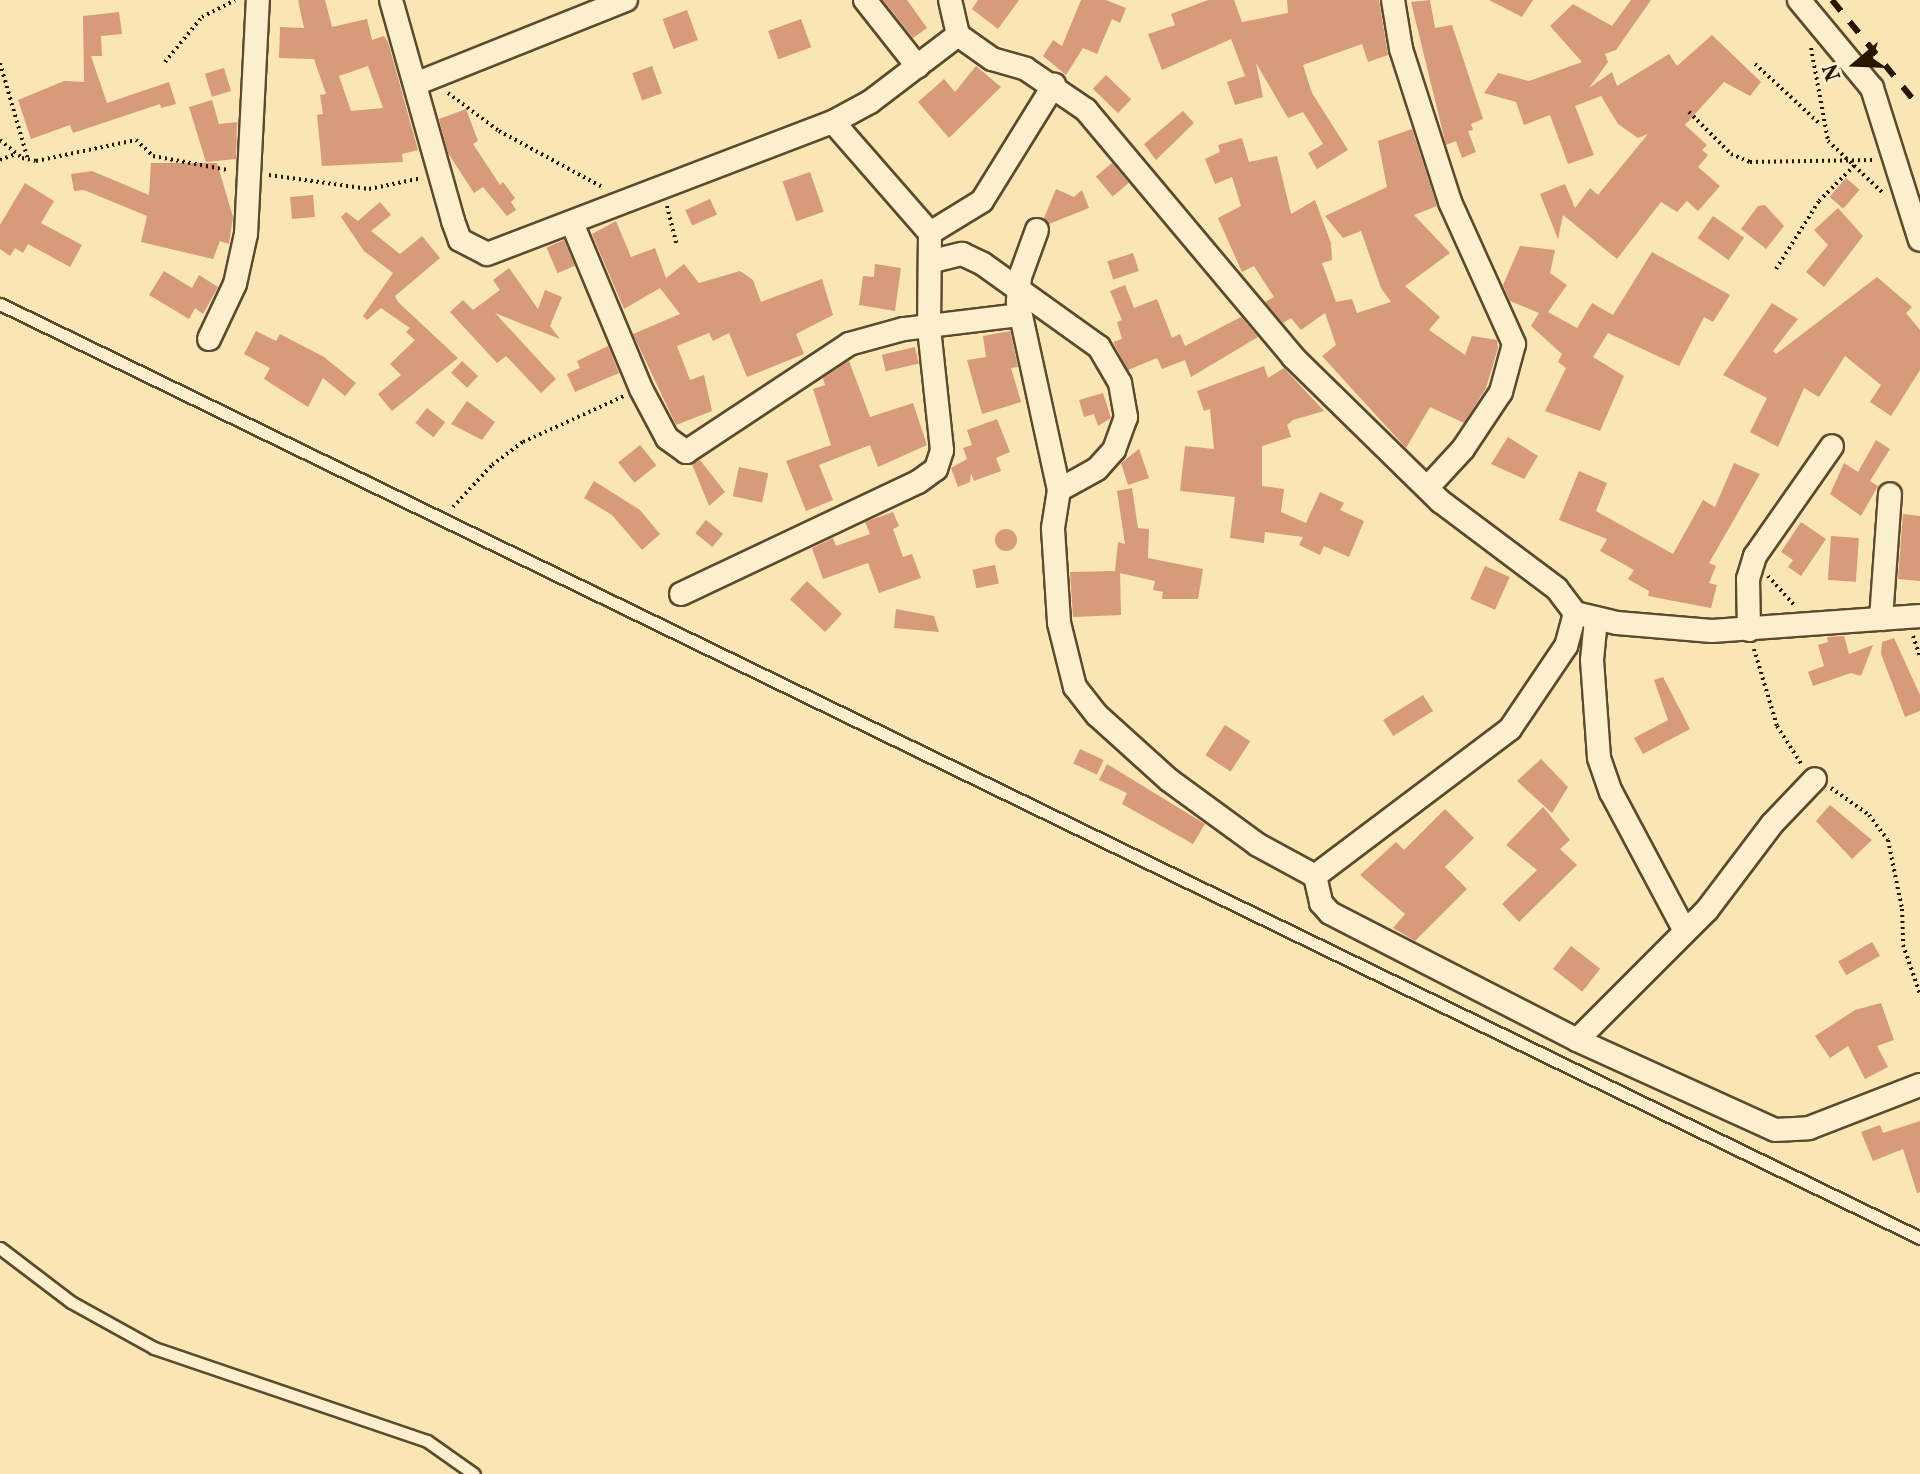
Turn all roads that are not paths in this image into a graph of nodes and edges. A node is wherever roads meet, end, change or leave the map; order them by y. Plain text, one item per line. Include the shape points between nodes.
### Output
1 (258, 0) edge
2 (391, 0) edge
3 (626, 0) edge
4 (865, 0) edge
5 (950, 0) edge
6 (1393, 0) edge
7 (1802, 3) edge
8 (958, 35) junction
9 (918, 67) junction
10 (424, 81) junction
11 (1054, 85) junction
12 (833, 122) junction
13 (572, 223) junction
14 (1037, 230) dead end
15 (930, 233) junction
16 (1920, 240) edge
17 (933, 261) junction
18 (1017, 290) junction
19 (0, 304) edge
20 (1020, 315) junction
21 (929, 328) junction
22 (209, 339) dead end
23 (1832, 446) dead end
24 (1427, 488) junction
25 (1059, 490) junction
26 (1890, 494) dead end
27 (681, 594) dead end
28 (1586, 616) junction
29 (1920, 616) edge
30 (1881, 619) junction
31 (1749, 630) junction
32 (1815, 779) road end
33 (1315, 876) junction
34 (1685, 931) junction
35 (1577, 1040) junction
36 (1920, 1085) edge
37 (1920, 1238) edge
38 (0, 1248) edge
39 (474, 1474) edge

1 - 22 street via 243,260
2 - 10 street
3 - 10 street
4 - 9 street
5 - 8 street
6 - 24 street via 1401,49 1450,202 1514,344 1501,392 1463,449
7 - 16 street via 1872,88
8 - 9 street
8 - 11 street via 992,59
9 - 12 street
10 - 13 street via 456,230 474,251 487,254
11 - 15 street via 982,201
11 - 24 street via 1108,133 1293,357
12 - 13 street
12 - 15 street
13 - 21 street via 641,389 667,438 686,452 849,344
14 - 18 street
15 - 17 street
17 - 18 street via 962,254
17 - 21 street
18 - 20 street
18 - 25 street via 1099,347 1124,398 1124,425 1114,450 1097,469
19 - 37 lane
20 - 21 street
20 - 25 street
21 - 27 street via 942,423 936,469
23 - 31 street via 1755,556 1748,579
24 - 28 street via 1485,540 1557,589
25 - 33 street via 1053,529 1059,623 1075,687 1097,715 1169,780 1258,845
26 - 30 street
28 - 31 street via 1679,629
28 - 33 street via 1510,729
28 - 34 street via 1599,758 1611,792
29 - 30 street
30 - 31 street
32 - 34 street
33 - 35 street via 1321,903 1330,913
34 - 35 street
35 - 36 street via 1775,1130 1809,1128
38 - 39 lane via 71,1302 154,1348 427,1441

